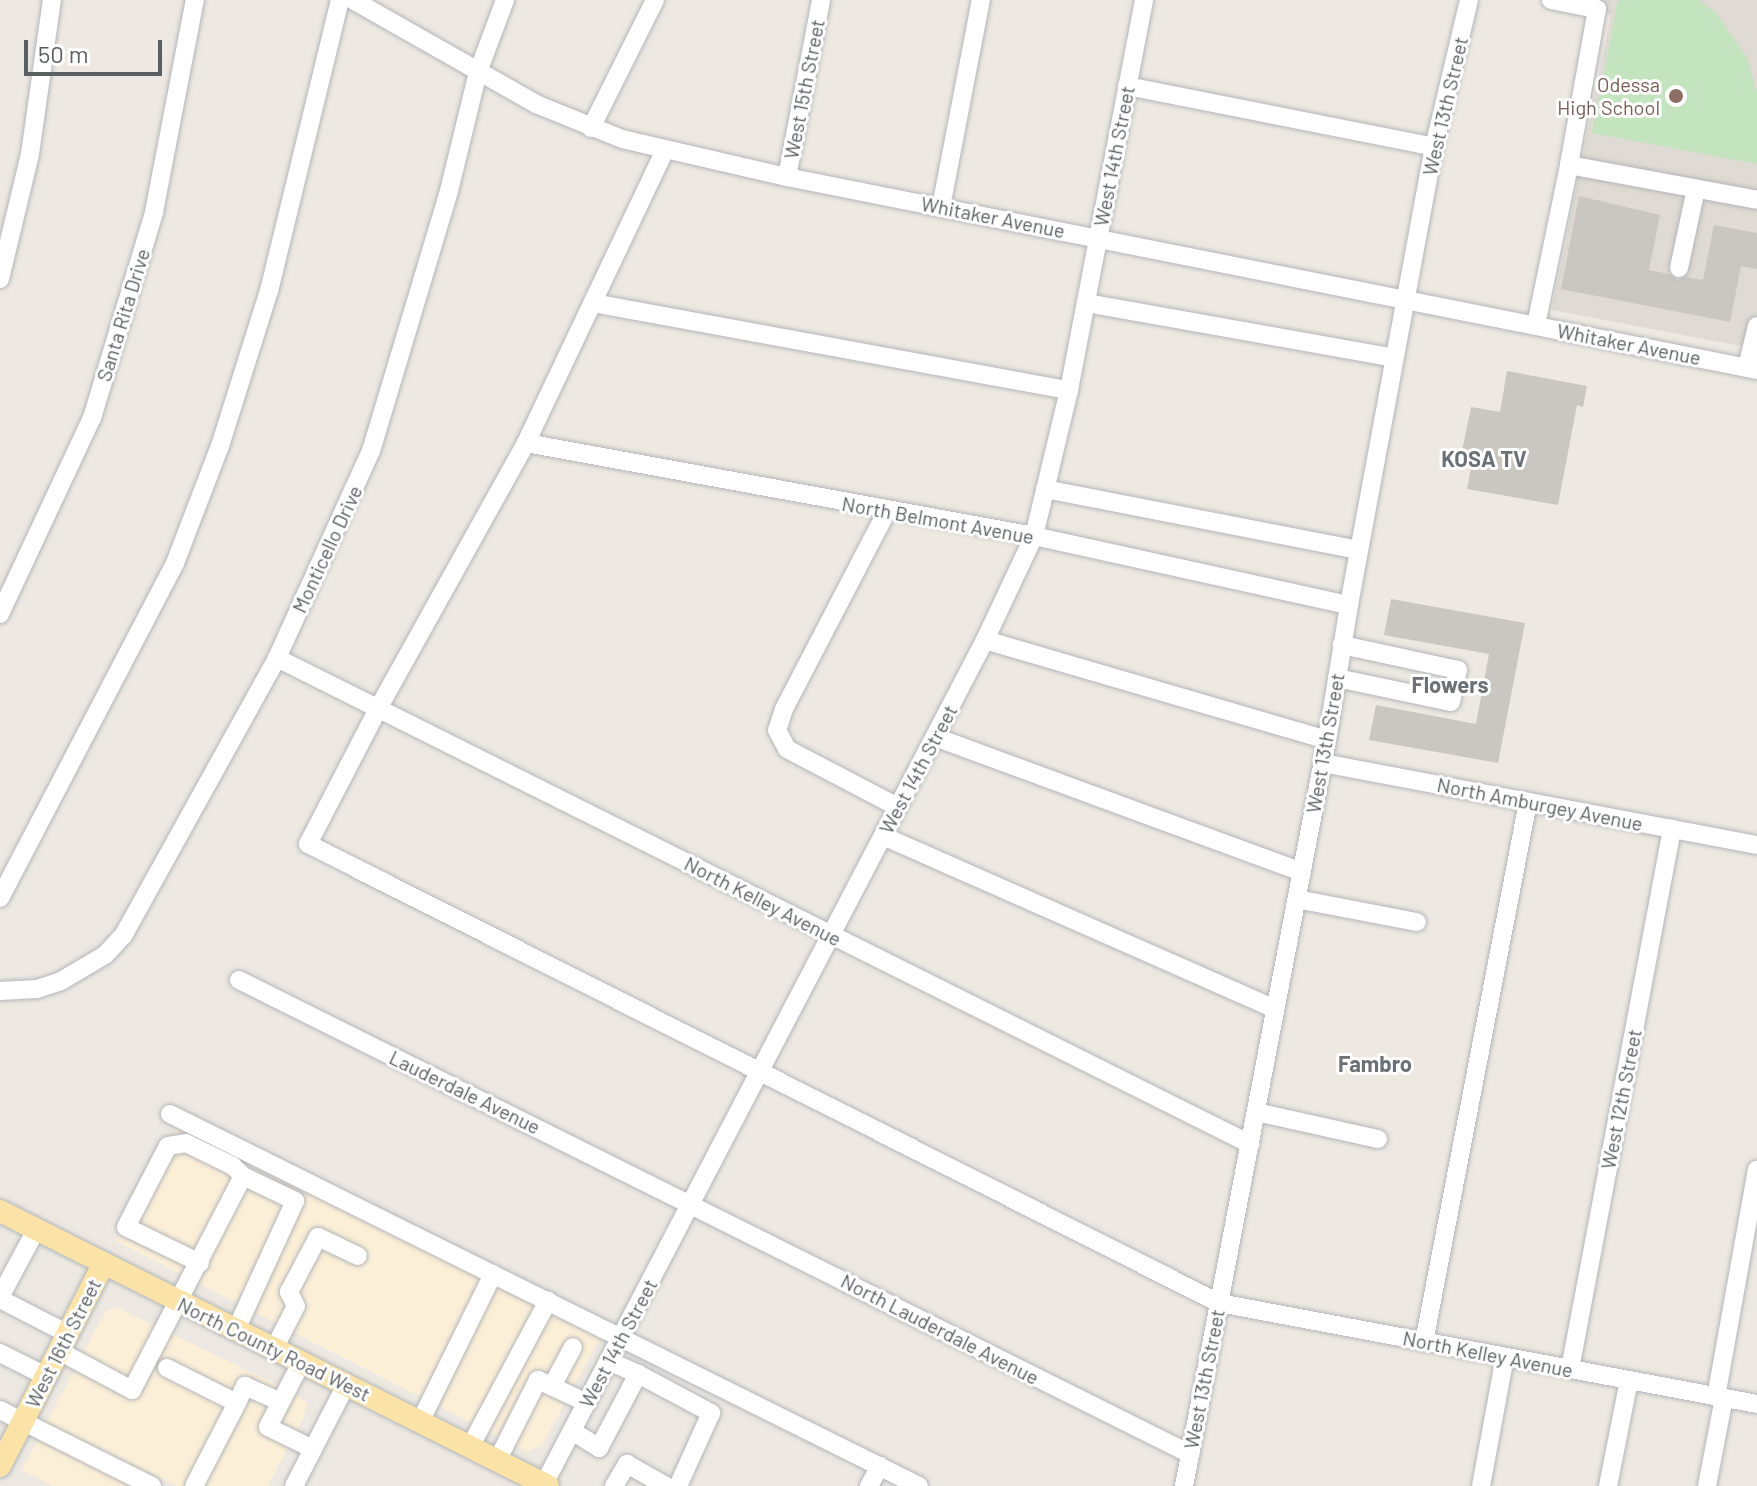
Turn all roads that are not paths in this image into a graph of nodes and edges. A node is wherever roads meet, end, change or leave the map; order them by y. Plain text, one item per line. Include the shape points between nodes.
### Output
1 (52, 0) edge
2 (195, 0) edge
3 (340, 0) edge
4 (353, 0) edge
5 (505, 0) edge
6 (655, 0) edge
7 (821, 0) edge
8 (981, 0) edge
9 (1144, 0) edge
10 (1469, 0) edge
11 (1551, 0) edge
12 (478, 72) junction
13 (1127, 86) junction
14 (591, 128) junction
15 (1434, 147) junction
16 (665, 150) junction
17 (1569, 165) junction
18 (787, 177) junction
19 (1696, 189) junction
20 (1757, 200) edge
21 (941, 207) junction
22 (1098, 237) junction
23 (1679, 268) dead end
24 (0, 279) edge
25 (1405, 299) junction
26 (593, 303) junction
27 (1086, 303) junction
28 (1536, 325) junction
29 (1757, 326) edge
30 (1394, 358) junction
31 (1752, 368) edge
32 (1069, 390) junction
33 (526, 443) junction
34 (1045, 489) junction
35 (887, 511) junction
36 (1034, 536) junction
37 (1359, 550) junction
38 (1349, 605) junction
39 (0, 614) edge
40 (985, 640) junction
41 (1342, 645) junction
42 (277, 658) junction
43 (1337, 678) junction
44 (378, 709) junction
45 (935, 737) junction
46 (1327, 740) junction
47 (1323, 763) junction
48 (1528, 802) junction
49 (898, 807) junction
50 (1672, 829) junction
51 (883, 836) junction
52 (1757, 845) edge
53 (1302, 872) junction
54 (0, 898) edge
55 (1297, 899) junction
56 (1417, 922) dead end
57 (831, 935) junction
58 (239, 980) dead end
59 (0, 991) edge
60 (1275, 1009) junction
61 (759, 1072) junction
62 (1256, 1112) junction
63 (170, 1114) dead end
64 (1378, 1139) dead end
65 (1250, 1144) junction
66 (1757, 1170) edge
67 (243, 1176) junction
68 (691, 1204) junction
69 (0, 1211) edge
70 (36, 1230) junction
71 (358, 1256) dead end
72 (104, 1263) junction
73 (200, 1263) junction
74 (493, 1274) junction
75 (3, 1284) edge
76 (548, 1301) junction
77 (180, 1302) junction
78 (1219, 1303) junction
79 (236, 1330) junction
80 (621, 1338) junction
81 (63, 1342) junction
82 (1424, 1342) junction
83 (573, 1347) dead end
84 (274, 1349) junction
85 (0, 1353) edge
86 (1505, 1357) junction
87 (609, 1361) junction
88 (301, 1363) junction
89 (167, 1368) dead end
90 (1570, 1369) junction
91 (46, 1376) junction
92 (641, 1376) junction
93 (1629, 1380) junction
94 (346, 1385) junction
95 (552, 1386) junction
96 (1720, 1398) junction
97 (281, 1402) junction
98 (237, 1403) junction
99 (587, 1403) junction
100 (1757, 1404) edge
101 (0, 1410) edge
102 (23, 1421) junction
103 (420, 1422) junction
104 (572, 1431) junction
105 (603, 1440) junction
106 (470, 1447) junction
107 (313, 1449) junction
108 (1190, 1454) junction
109 (497, 1461) junction
110 (627, 1464) junction
111 (0, 1466) edge
112 (880, 1466) junction
113 (149, 1485) edge
114 (546, 1485) edge
115 (194, 1486) edge
116 (294, 1486) edge
117 (614, 1486) edge
118 (666, 1486) edge
119 (678, 1486) edge
120 (869, 1486) edge
121 (919, 1486) edge
122 (1184, 1486) edge
123 (1481, 1486) edge
124 (1608, 1486) edge
125 (1707, 1486) edge

1 - 24 street via 30,154
2 - 39 street, Santa Rita Drive via 154,212 92,418
3 - 54 street via 269,291 198,504 175,563
4 - 12 street, Whitaker Avenue
5 - 12 street, Monticello Drive
6 - 14 street
7 - 18 street, West 15th Street
8 - 21 street
9 - 13 street, West 14th Street
10 - 15 street, West 13th Street
11 - 17 street via 1597,9
12 - 14 street, Whitaker Avenue
12 - 42 street, Monticello Drive via 449,191 371,451
13 - 15 street
13 - 22 street, West 14th Street
14 - 16 street, Whitaker Avenue
15 - 25 street, West 13th Street
16 - 18 street, Whitaker Avenue
16 - 26 street
17 - 19 street
17 - 28 street
18 - 21 street, Whitaker Avenue
19 - 20 street
19 - 23 street
21 - 22 street, Whitaker Avenue
22 - 25 street, Whitaker Avenue
22 - 27 street, West 14th Street
25 - 28 street, Whitaker Avenue
25 - 30 street, West 13th Street
26 - 32 street
26 - 33 street
27 - 30 street
27 - 32 street, West 14th Street
28 - 31 street, Whitaker Avenue
29 - 31 street
30 - 37 street, West 13th Street
32 - 34 street, West 14th Street
33 - 35 street, North Belmont Avenue
33 - 44 street
34 - 36 street, West 14th Street
34 - 37 street
35 - 36 street, North Belmont Avenue
35 - 49 street via 777,730 787,749
36 - 38 street, North Belmont Avenue
36 - 40 street, West 14th Street
37 - 38 street, West 13th Street
38 - 41 street, West 13th Street
40 - 45 street, West 14th Street
40 - 46 street
41 - 43 street, West 13th Street
41 - 43 street via 1458,670 1451,702
42 - 44 street, North Kelley Avenue
42 - 59 street, Monticello Drive via 123,936 105,955 61,981 37,989
43 - 46 street, West 13th Street
44 - 57 street, North Kelley Avenue
44 - 61 street, North Kelley Avenue via 308,844
45 - 49 street, West 14th Street
45 - 53 street
46 - 47 street, West 13th Street
47 - 48 street, North Amburgey Avenue
47 - 53 street, West 13th Street
48 - 50 street, North Amburgey Avenue
48 - 82 street
49 - 51 street, West 14th Street
50 - 52 street, North Amburgey Avenue
50 - 90 street, West 12th Street
51 - 57 street, West 14th Street
51 - 60 street
53 - 55 street, West 13th Street
55 - 56 street
55 - 60 street, West 13th Street
57 - 61 street, West 14th Street
57 - 65 street, North Kelley Avenue
58 - 68 street, Lauderdale Avenue
60 - 62 street, West 13th Street
61 - 68 street, West 14th Street
61 - 78 street, North Kelley Avenue
62 - 64 street
62 - 65 street, West 13th Street
63 - 74 street
65 - 78 street, West 13th Street
66 - 96 street
67 - 73 street
67 - 73 street via 186,1143 168,1146 126,1227
67 - 79 street via 295,1201
68 - 80 street, West 14th Street
68 - 108 street, North Lauderdale Avenue
69 - 70 main road, North County Road West
70 - 72 main road, North County Road West
70 - 75 street
71 - 84 street via 318,1237 289,1292 296,1306
72 - 77 main road, North County Road West
72 - 81 main road, West 16th Street
73 - 77 street
74 - 76 street
74 - 103 street
75 - 81 street
76 - 80 street
76 - 106 street
77 - 79 main road, North County Road West
77 - 81 street via 132,1390
78 - 82 street, North Kelley Avenue
78 - 108 street, West 13th Street
79 - 84 main road, North County Road West
80 - 87 street, West 14th Street
80 - 112 street
81 - 91 main road, West 16th Street
82 - 86 street, North Kelley Avenue
83 - 95 street
84 - 88 main road, North County Road West
85 - 91 street
86 - 90 street, North Kelley Avenue
86 - 123 street
87 - 92 street
87 - 99 street, West 14th Street
88 - 94 main road, North County Road West
88 - 97 street
89 - 98 street
90 - 93 street, North Kelley Avenue
91 - 102 main road, West 16th Street
92 - 105 street
92 - 119 street via 711,1413
93 - 96 street, North Kelley Avenue
93 - 124 street
94 - 103 main road, North County Road West
94 - 107 street
95 - 99 street
95 - 109 street via 538,1380
96 - 100 street, North Kelley Avenue
96 - 125 street
97 - 98 street via 245,1386
97 - 107 street via 268,1427
98 - 115 street
99 - 104 street, West 14th Street
101 - 102 street
102 - 111 main road, West 16th Street
102 - 113 street
103 - 106 main road, North County Road West
104 - 105 street
104 - 114 street, West 14th Street
105 - 110 street
106 - 109 main road, North County Road West
107 - 116 street
108 - 122 street, West 13th Street
109 - 114 main road, North County Road West
110 - 117 street
110 - 118 street
112 - 120 street
112 - 121 street

